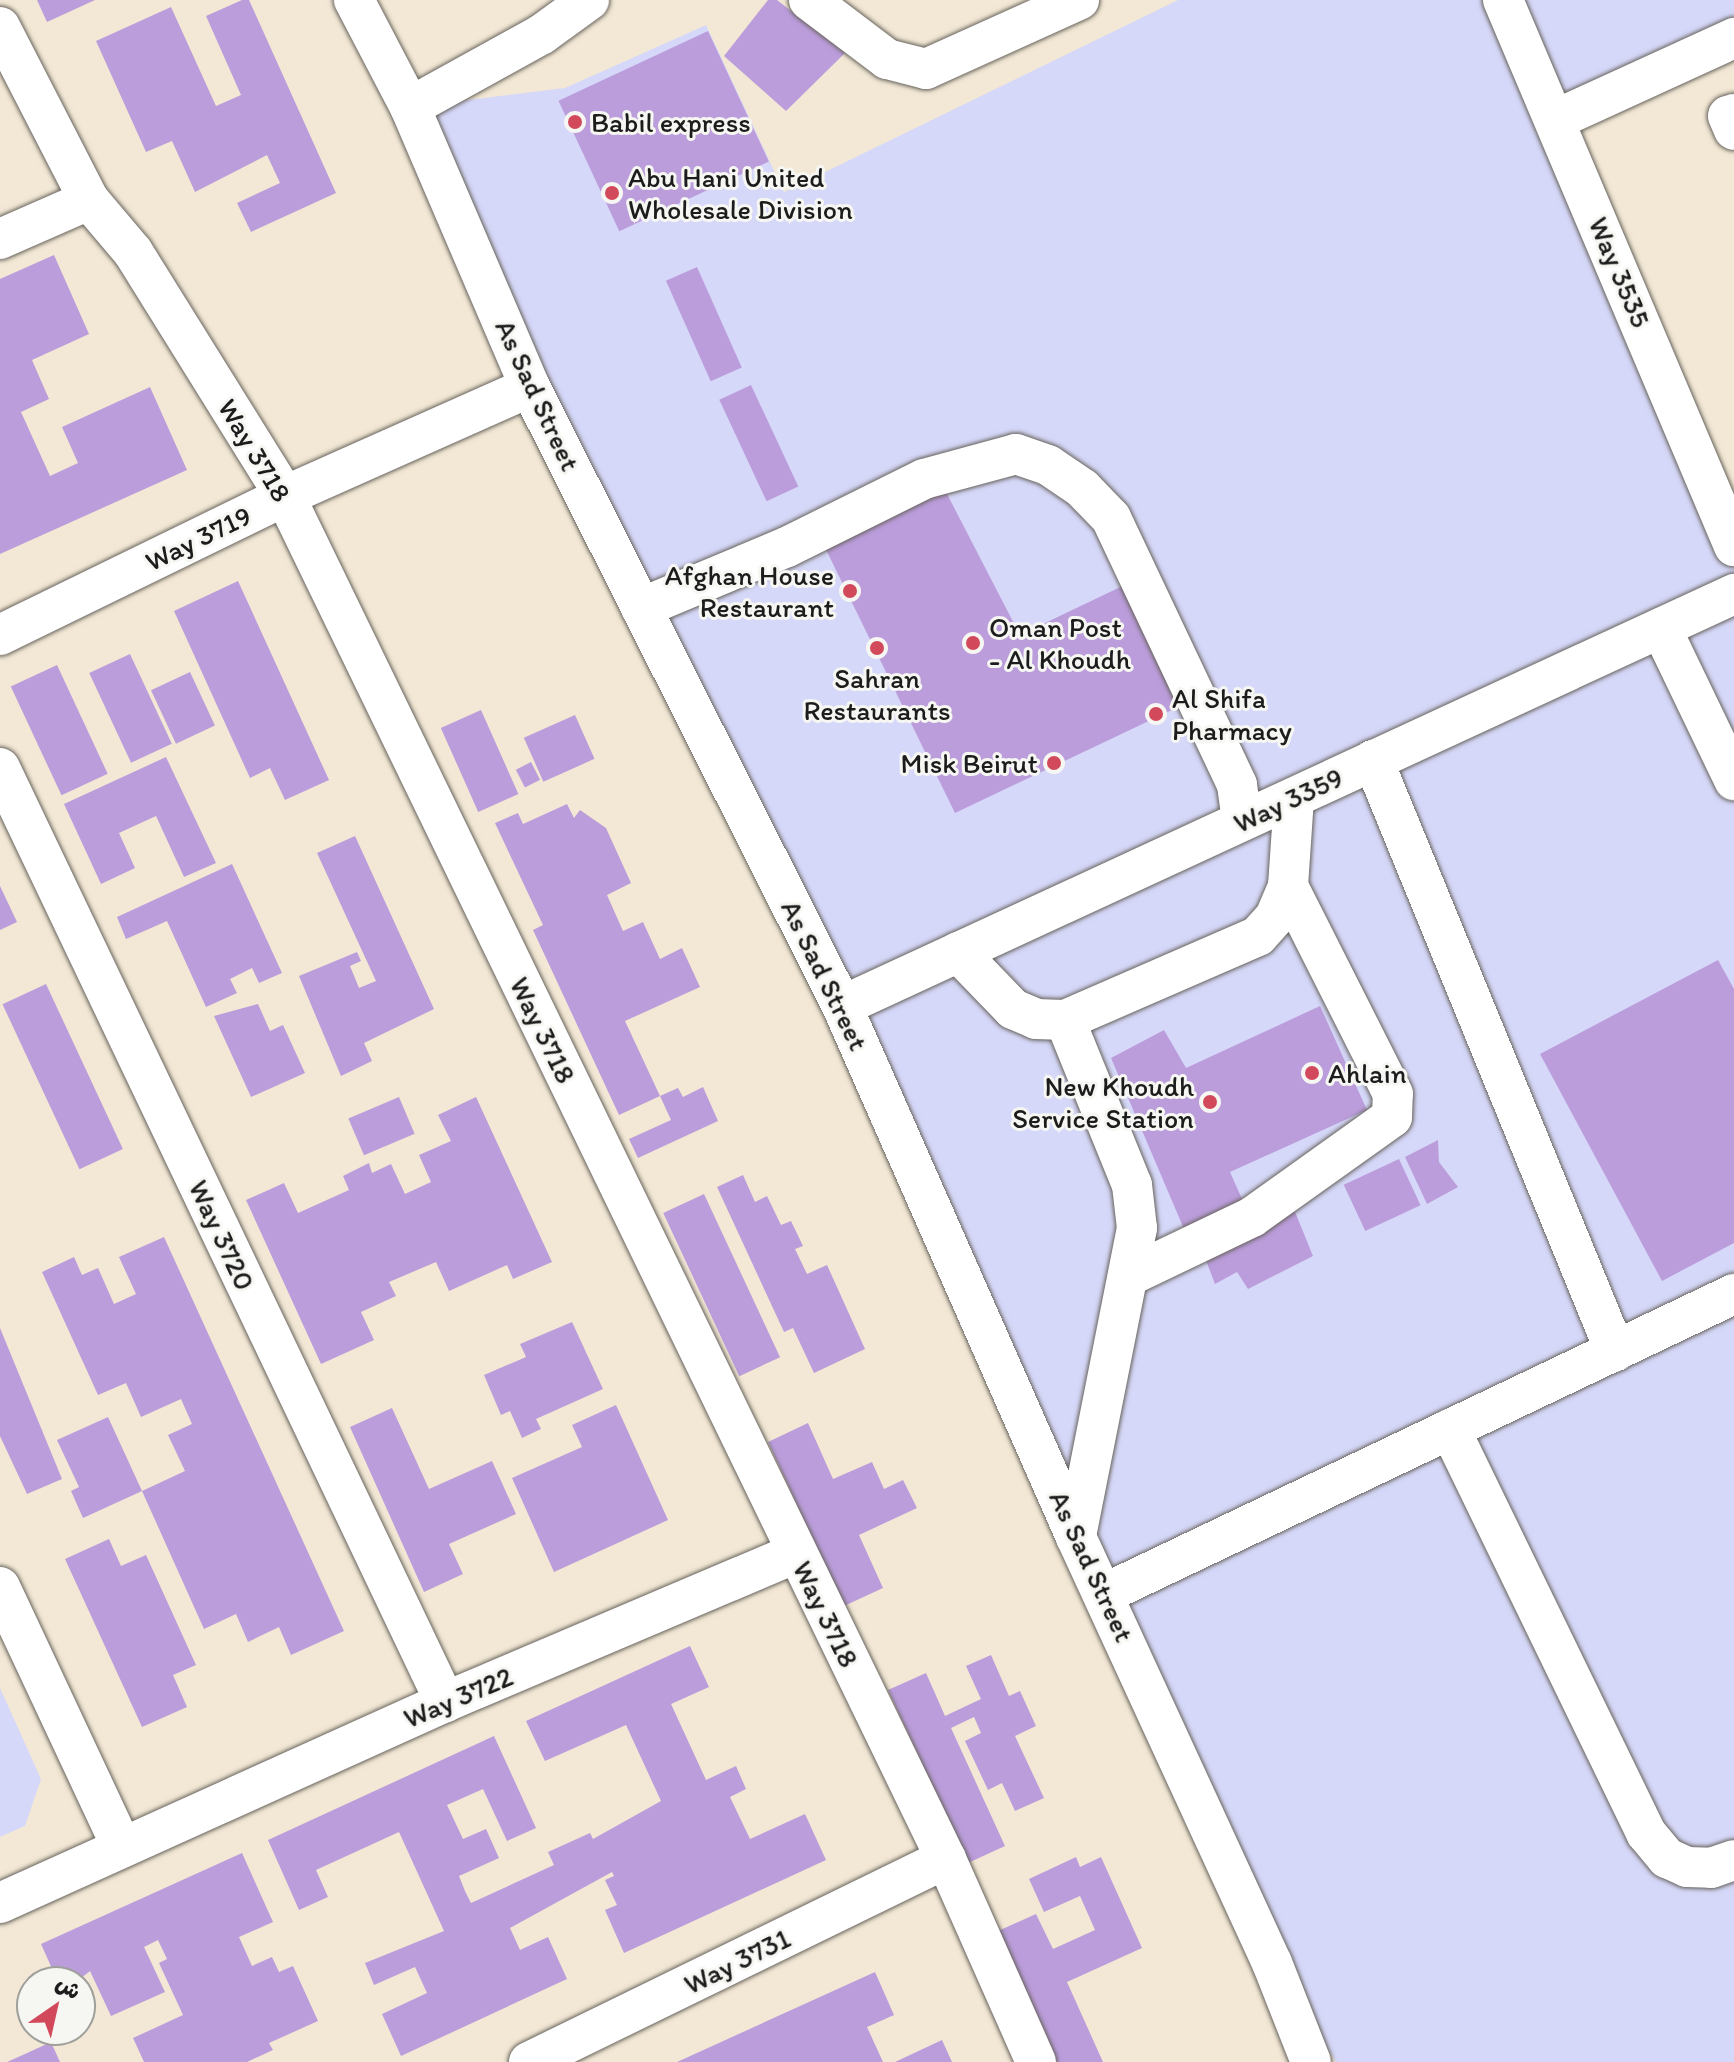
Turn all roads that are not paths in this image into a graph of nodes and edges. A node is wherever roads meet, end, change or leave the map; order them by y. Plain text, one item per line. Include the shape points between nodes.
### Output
1 (354, 0) edge
2 (589, 0) edge
3 (809, 0) edge
4 (1079, 0) edge
5 (1503, 0) edge
6 (0, 27) edge
7 (1734, 38) edge
8 (410, 107) junction
9 (1734, 114) edge
10 (1557, 119) junction
11 (1734, 130) edge
12 (89, 200) junction
13 (0, 239) edge
14 (530, 387) junction
15 (285, 496) junction
16 (1734, 546) edge
17 (1734, 594) edge
18 (641, 608) junction
19 (1661, 628) junction
20 (0, 635) edge
21 (1373, 760) junction
22 (0, 768) edge
23 (1734, 780) edge
24 (1294, 798) junction
25 (1242, 821) junction
26 (1288, 886) junction
27 (958, 952) junction
28 (842, 1006) junction
29 (1065, 1020) junction
30 (1131, 1275) junction
31 (1734, 1294) edge
32 (1615, 1351) junction
33 (1450, 1429) junction
34 (1076, 1537) junction
35 (796, 1553) junction
36 (0, 1587) edge
37 (1106, 1593) junction
38 (445, 1702) junction
39 (122, 1847) junction
40 (946, 1859) junction
41 (1734, 1860) edge
42 (0, 1903) edge
43 (1272, 1963) junction
44 (529, 2062) edge
45 (1036, 2062) edge
46 (1311, 2062) edge
47 (1336, 2062) edge

1 - 8 street, As Sad Street
2 - 8 street via 542,34
3 - 4 street via 887,59 926,69
5 - 10 street, Way 3535
6 - 12 street, Way 3718
7 - 10 street
8 - 14 street, As Sad Street
9 - 11 street via 1728,116
10 - 16 street, Way 3535
12 - 13 street
12 - 15 street, Way 3718 via 133,252
14 - 15 street, Way 3719
14 - 18 street, As Sad Street
15 - 20 street, Way 3719
15 - 35 street, Way 3718
17 - 19 street, Way 3359
18 - 25 street via 787,547 924,479 1016,454 1048,465 1082,488 1111,518 1237,785
18 - 28 street, As Sad Street
19 - 21 street, Way 3359
19 - 23 street
21 - 24 street, Way 3359
21 - 32 street
22 - 38 street, Way 3720
24 - 25 street, Way 3359
24 - 26 street
25 - 27 street, Way 3359
26 - 29 street via 1275,917 1258,936
26 - 30 street via 1393,1094 1392,1117 1252,1217
27 - 28 street, Way 3359
27 - 29 street via 1013,1009 1036,1019
28 - 34 street, As Sad Street
29 - 30 street via 1132,1185 1137,1228
30 - 34 street
31 - 32 street
32 - 33 street
33 - 37 street
33 - 41 street via 1646,1833 1667,1858 1687,1867 1711,1868
34 - 37 street, As Sad Street
35 - 38 street, Way 3722
35 - 40 street, Way 3718
36 - 39 street
37 - 43 street, As Sad Street
38 - 39 street, Way 3722
39 - 42 street, Way 3722
40 - 44 street, Way 3731
40 - 45 street, Way 3718
43 - 46 street, As Sad Street
43 - 47 street, As Sad Street

